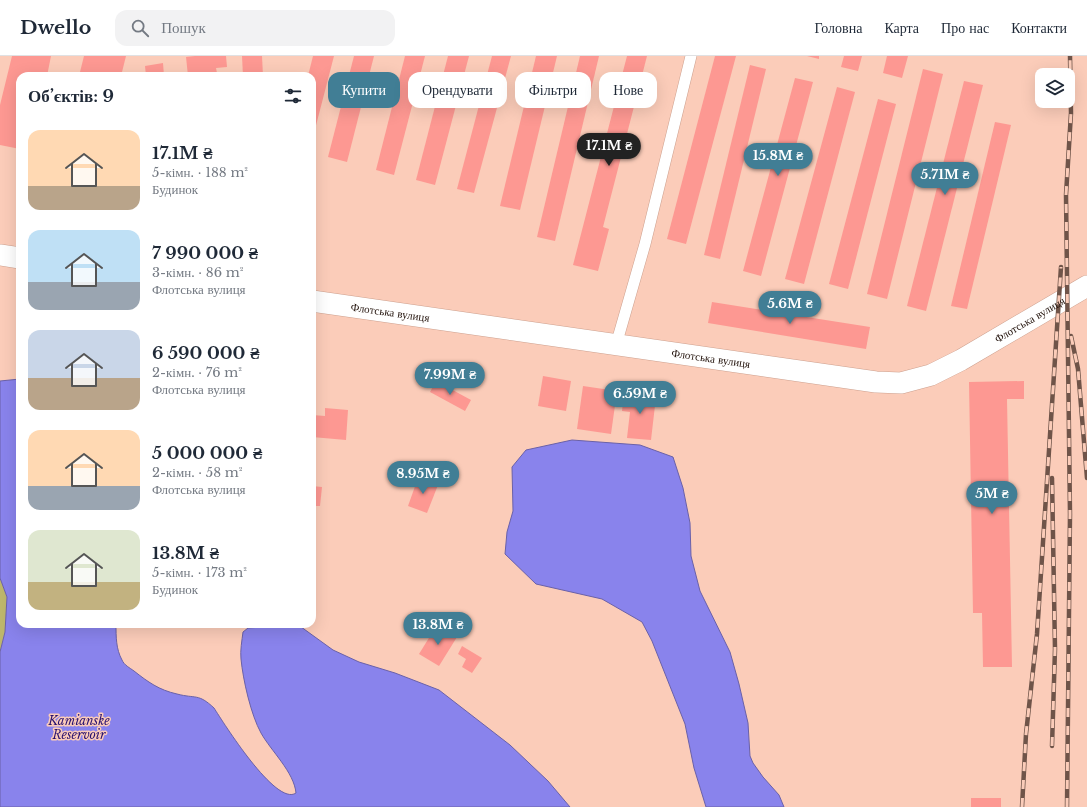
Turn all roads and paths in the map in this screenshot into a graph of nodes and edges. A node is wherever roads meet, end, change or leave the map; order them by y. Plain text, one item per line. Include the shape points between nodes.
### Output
1 (691, 56) edge
2 (0, 255) edge
3 (16, 257) edge
4 (1087, 286) edge
5 (316, 302) edge
6 (616, 345) junction

1 - 6 lane via 646,244
2 - 3 street
4 - 6 street, Флотська вулиця via 961,360 931,375 901,383 876,382
5 - 6 street, Флотська вулиця

